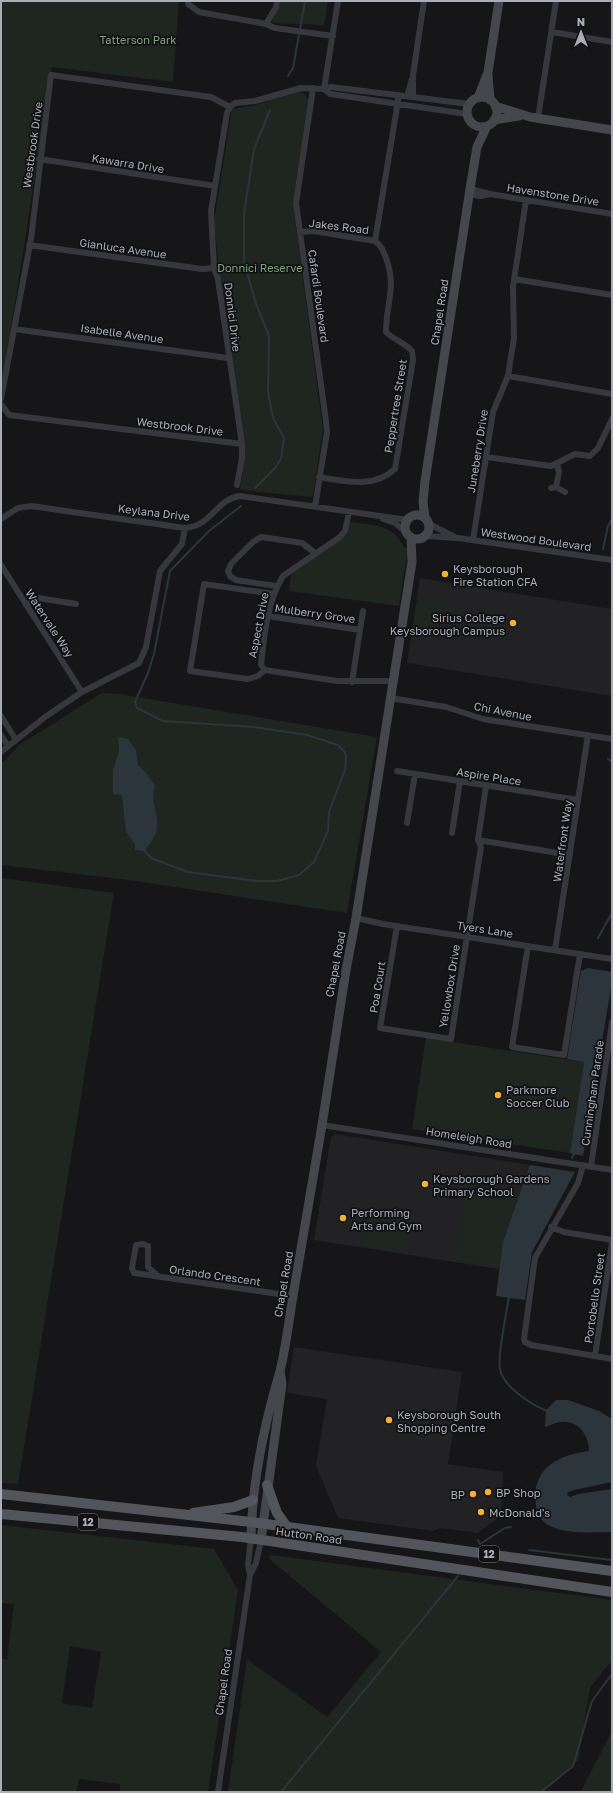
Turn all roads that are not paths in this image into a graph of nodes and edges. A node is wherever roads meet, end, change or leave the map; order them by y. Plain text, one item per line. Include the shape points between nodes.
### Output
1 (188, 1) edge
2 (277, 1) edge
3 (338, 1) edge
4 (424, 1) edge
5 (499, 1) edge
6 (556, 1) edge
7 (266, 24) junction
8 (552, 32) junction
9 (333, 36) junction
10 (612, 42) edge
11 (488, 72) junction
12 (314, 88) junction
13 (324, 89) junction
14 (400, 95) junction
15 (410, 97) junction
16 (478, 98) junction
17 (398, 103) junction
18 (492, 103) junction
19 (230, 106) junction
20 (468, 109) junction
21 (534, 117) junction
22 (491, 123) junction
23 (474, 125) junction
24 (612, 130) edge
25 (477, 147) junction
26 (39, 159) junction
27 (215, 186) junction
28 (470, 191) junction
29 (526, 200) junction
30 (612, 214) edge
31 (300, 232) junction
32 (375, 241) junction
33 (30, 245) junction
34 (214, 268) junction
35 (514, 279) junction
36 (612, 295) edge
37 (14, 329) junction
38 (228, 358) junction
39 (508, 376) junction
40 (612, 394) edge
41 (1, 399) edge
42 (1, 404) edge
43 (612, 419) edge
44 (242, 444) junction
45 (486, 457) junction
46 (557, 464) junction
47 (319, 477) junction
48 (425, 481) junction
49 (238, 485) dead end
50 (565, 492) dead end
51 (315, 507) junction
52 (349, 512) junction
53 (369, 514) junction
54 (410, 518) junction
55 (1, 519) edge
56 (427, 521) junction
57 (185, 528) junction
58 (409, 535) junction
59 (424, 537) junction
60 (458, 538) junction
61 (473, 540) junction
62 (315, 553) junction
63 (612, 560) edge
64 (412, 562) junction
65 (1, 565) edge
66 (276, 586) junction
67 (274, 594) junction
68 (76, 604) dead end
69 (26, 605) junction
70 (363, 611) dead end
71 (268, 616) junction
72 (360, 630) junction
73 (265, 670) junction
74 (393, 681) junction
75 (352, 682) junction
76 (82, 692) junction
77 (390, 698) junction
78 (1, 716) edge
79 (1, 735) edge
80 (588, 735) junction
81 (612, 739) edge
82 (16, 740) junction
83 (8, 746) junction
84 (1, 752) edge
85 (397, 771) dead end
86 (415, 774) junction
87 (460, 782) junction
88 (486, 786) junction
89 (578, 800) junction
90 (407, 823) dead end
91 (452, 833) dead end
92 (478, 840) junction
93 (570, 855) junction
94 (356, 918) junction
95 (397, 926) junction
96 (467, 936) junction
97 (528, 946) junction
98 (555, 950) junction
99 (580, 954) junction
100 (612, 959) edge
101 (612, 1022) edge
102 (611, 1037) edge
103 (451, 1038) joint
104 (322, 1125) junction
105 (583, 1165) junction
106 (591, 1166) junction
107 (612, 1170) edge
108 (551, 1227) junction
109 (612, 1240) edge
110 (612, 1243) edge
111 (158, 1276) junction
112 (293, 1296) junction
113 (595, 1356) junction
114 (612, 1359) edge
115 (280, 1370) junction
116 (267, 1485) junction
117 (1, 1494) edge
118 (253, 1500) junction
119 (1, 1514) edge
120 (185, 1515) junction
121 (251, 1522) junction
122 (262, 1524) junction
123 (287, 1527) junction
124 (256, 1540) junction
125 (612, 1571) edge
126 (250, 1575) junction
127 (612, 1592) edge
128 (218, 1792) edge

1 - 7 street via 188,4 199,12
2 - 7 street
3 - 9 street
4 - 15 street
5 - 11 main road
6 - 8 street
7 - 9 street via 275,28
8 - 10 street
8 - 21 street
9 - 13 street
11 - 16 main road
11 - 18 main road
12 - 13 street
12 - 19 street via 289,90
12 - 31 street, Cafardi Boulevard via 296,203
13 - 14 street via 332,87
13 - 17 street via 330,94
14 - 15 street
14 - 17 street
15 - 20 street
16 - 18 main road
16 - 20 main road
17 - 20 street
17 - 32 street
18 - 21 main road
18 - 22 main road via 496,110
19 - 26 street, Westbrook Drive via 211,97 51,75
19 - 27 street, Donnici Drive
20 - 23 main road
21 - 22 main road via 510,116
21 - 24 main road
22 - 23 main road
22 - 25 main road, Chapel Road
23 - 25 main road, Chapel Road
25 - 28 main road, Chapel Road
26 - 27 street, Kawarra Drive
26 - 33 street, Westbrook Drive
27 - 34 street, Donnici Drive via 211,211
28 - 29 street, Havenstone Drive
28 - 48 main road, Chapel Road
29 - 30 street, Havenstone Drive
29 - 35 street, Juneberry Drive
31 - 32 street, Jakes Road via 313,231
31 - 47 street, Cafardi Boulevard via 327,432
32 - 47 street, Peppertree Street via 382,246 391,273 392,287 386,332 404,342 412,351 413,360 395,469 390,474 368,482 356,483
33 - 34 street, Gianluca Avenue via 202,269
33 - 37 street, Westbrook Drive
34 - 38 street, Donnici Drive via 218,278
35 - 36 street
35 - 39 street, Juneberry Drive via 514,338
37 - 38 street, Isabelle Avenue
37 - 41 street, Westbrook Drive
38 - 44 street, Donnici Drive
39 - 40 street
39 - 45 street, Juneberry Drive via 495,404
42 - 44 street, Westbrook Drive via 10,415
43 - 46 street via 595,452 590,456 571,455
44 - 49 street, Donnici Drive
45 - 46 street via 547,466
45 - 61 street, Juneberry Drive
46 - 50 street via 559,472 553,488
47 - 51 street, Cafardi Boulevard
48 - 54 main road, Chapel Road
48 - 56 main road, Chapel Road via 423,502
51 - 52 street, Keylana Drive
51 - 57 street, Keylana Drive via 244,496 234,497 201,524
52 - 53 street, Keylana Drive
52 - 62 street, Aspect Drive via 345,531
53 - 54 street, Keylana Drive
53 - 58 street, Keylana Drive via 395,524
54 - 56 main road via 419,515
54 - 58 main road via 406,526
55 - 57 street, Keylana Drive via 18,508 31,506
56 - 59 main road via 429,530
56 - 60 street, Westwood Boulevard
57 - 76 street via 182,544 160,571 146,647 139,663
58 - 59 main road
58 - 64 main road, Chapel Road
59 - 60 street, Westwood Boulevard
59 - 64 main road, Chapel Road
60 - 61 street, Westwood Boulevard
61 - 63 street, Westwood Boulevard
62 - 66 street, Aspect Drive via 283,576
62 - 66 street via 302,543 261,537 231,564 228,571 236,580
64 - 74 main road, Chapel Road
65 - 69 street, Watervale Way
66 - 67 street, Aspect Drive
67 - 71 street, Aspect Drive
67 - 73 street via 204,584 190,671 248,679 258,676
68 - 69 street via 38,598
69 - 76 street, Watervale Way
70 - 72 street
71 - 72 street, Mulberry Grove
71 - 73 street, Aspect Drive via 261,665
72 - 75 street
73 - 75 street, Aspect Drive
74 - 75 street, Aspect Drive
74 - 77 main road, Chapel Road
76 - 82 street
77 - 80 street, Chi Avenue via 446,707 483,720
77 - 94 main road, Chapel Road
78 - 82 street
79 - 83 street
80 - 81 street, Chi Avenue
80 - 89 street, Waterfront Way
82 - 83 street
83 - 84 street
85 - 86 street, Aspire Place
86 - 87 street, Aspire Place
86 - 90 street
87 - 88 street, Aspire Place
87 - 91 street
88 - 89 street, Aspire Place
88 - 92 street, Yellowbox Drive
89 - 93 street, Waterfront Way
92 - 93 street
92 - 96 street, Yellowbox Drive via 481,847
93 - 98 street, Waterfront Way
94 - 95 street, Tyers Lane
94 - 104 main road, Chapel Road
95 - 96 street, Tyers Lane
95 - 103 street, Poa Court via 380,1028
96 - 97 street, Tyers Lane
96 - 103 street, Yellowbox Drive
97 - 98 street, Tyers Lane
97 - 99 street via 512,1047 564,1055
98 - 99 street, Tyers Lane
99 - 100 street, Tyers Lane
101 - 102 street, Cunningham Parade
102 - 106 street, Cunningham Parade
104 - 105 street, Homeleigh Road
104 - 112 main road, Chapel Road
105 - 106 street, Homeleigh Road
105 - 108 street via 578,1183
106 - 107 street, Homeleigh Road
108 - 109 street via 564,1232
108 - 113 street via 535,1258 524,1341 531,1345
110 - 113 street, Portobello Street
111 - 111 street, Orlando Crescent via 137,1274 132,1271 136,1245 148,1246 148,1267
111 - 112 street, Orlando Crescent
112 - 115 main road, Chapel Road
113 - 114 street
115 - 116 main road, Chapel Road via 282,1384
115 - 118 main road, Chapel Road via 274,1387
116 - 122 main road, Chapel Road
116 - 123 main road via 277,1514
117 - 120 main road, Hutton Road / 12
118 - 120 main road via 234,1507
118 - 121 main road, Chapel Road
119 - 124 main road, Hutton Road / 12
120 - 121 main road, Hutton Road / 12
121 - 122 main road, Hutton Road / 12
121 - 124 main road, Chapel Road
122 - 123 main road, Hutton Road / 12
122 - 124 main road, Chapel Road
123 - 125 main road, Hutton Road / 12
124 - 126 street, Chapel Road via 256,1563
124 - 126 street, Chapel Road via 248,1564
124 - 127 main road, Hutton Road / 12
126 - 128 street, Chapel Road

